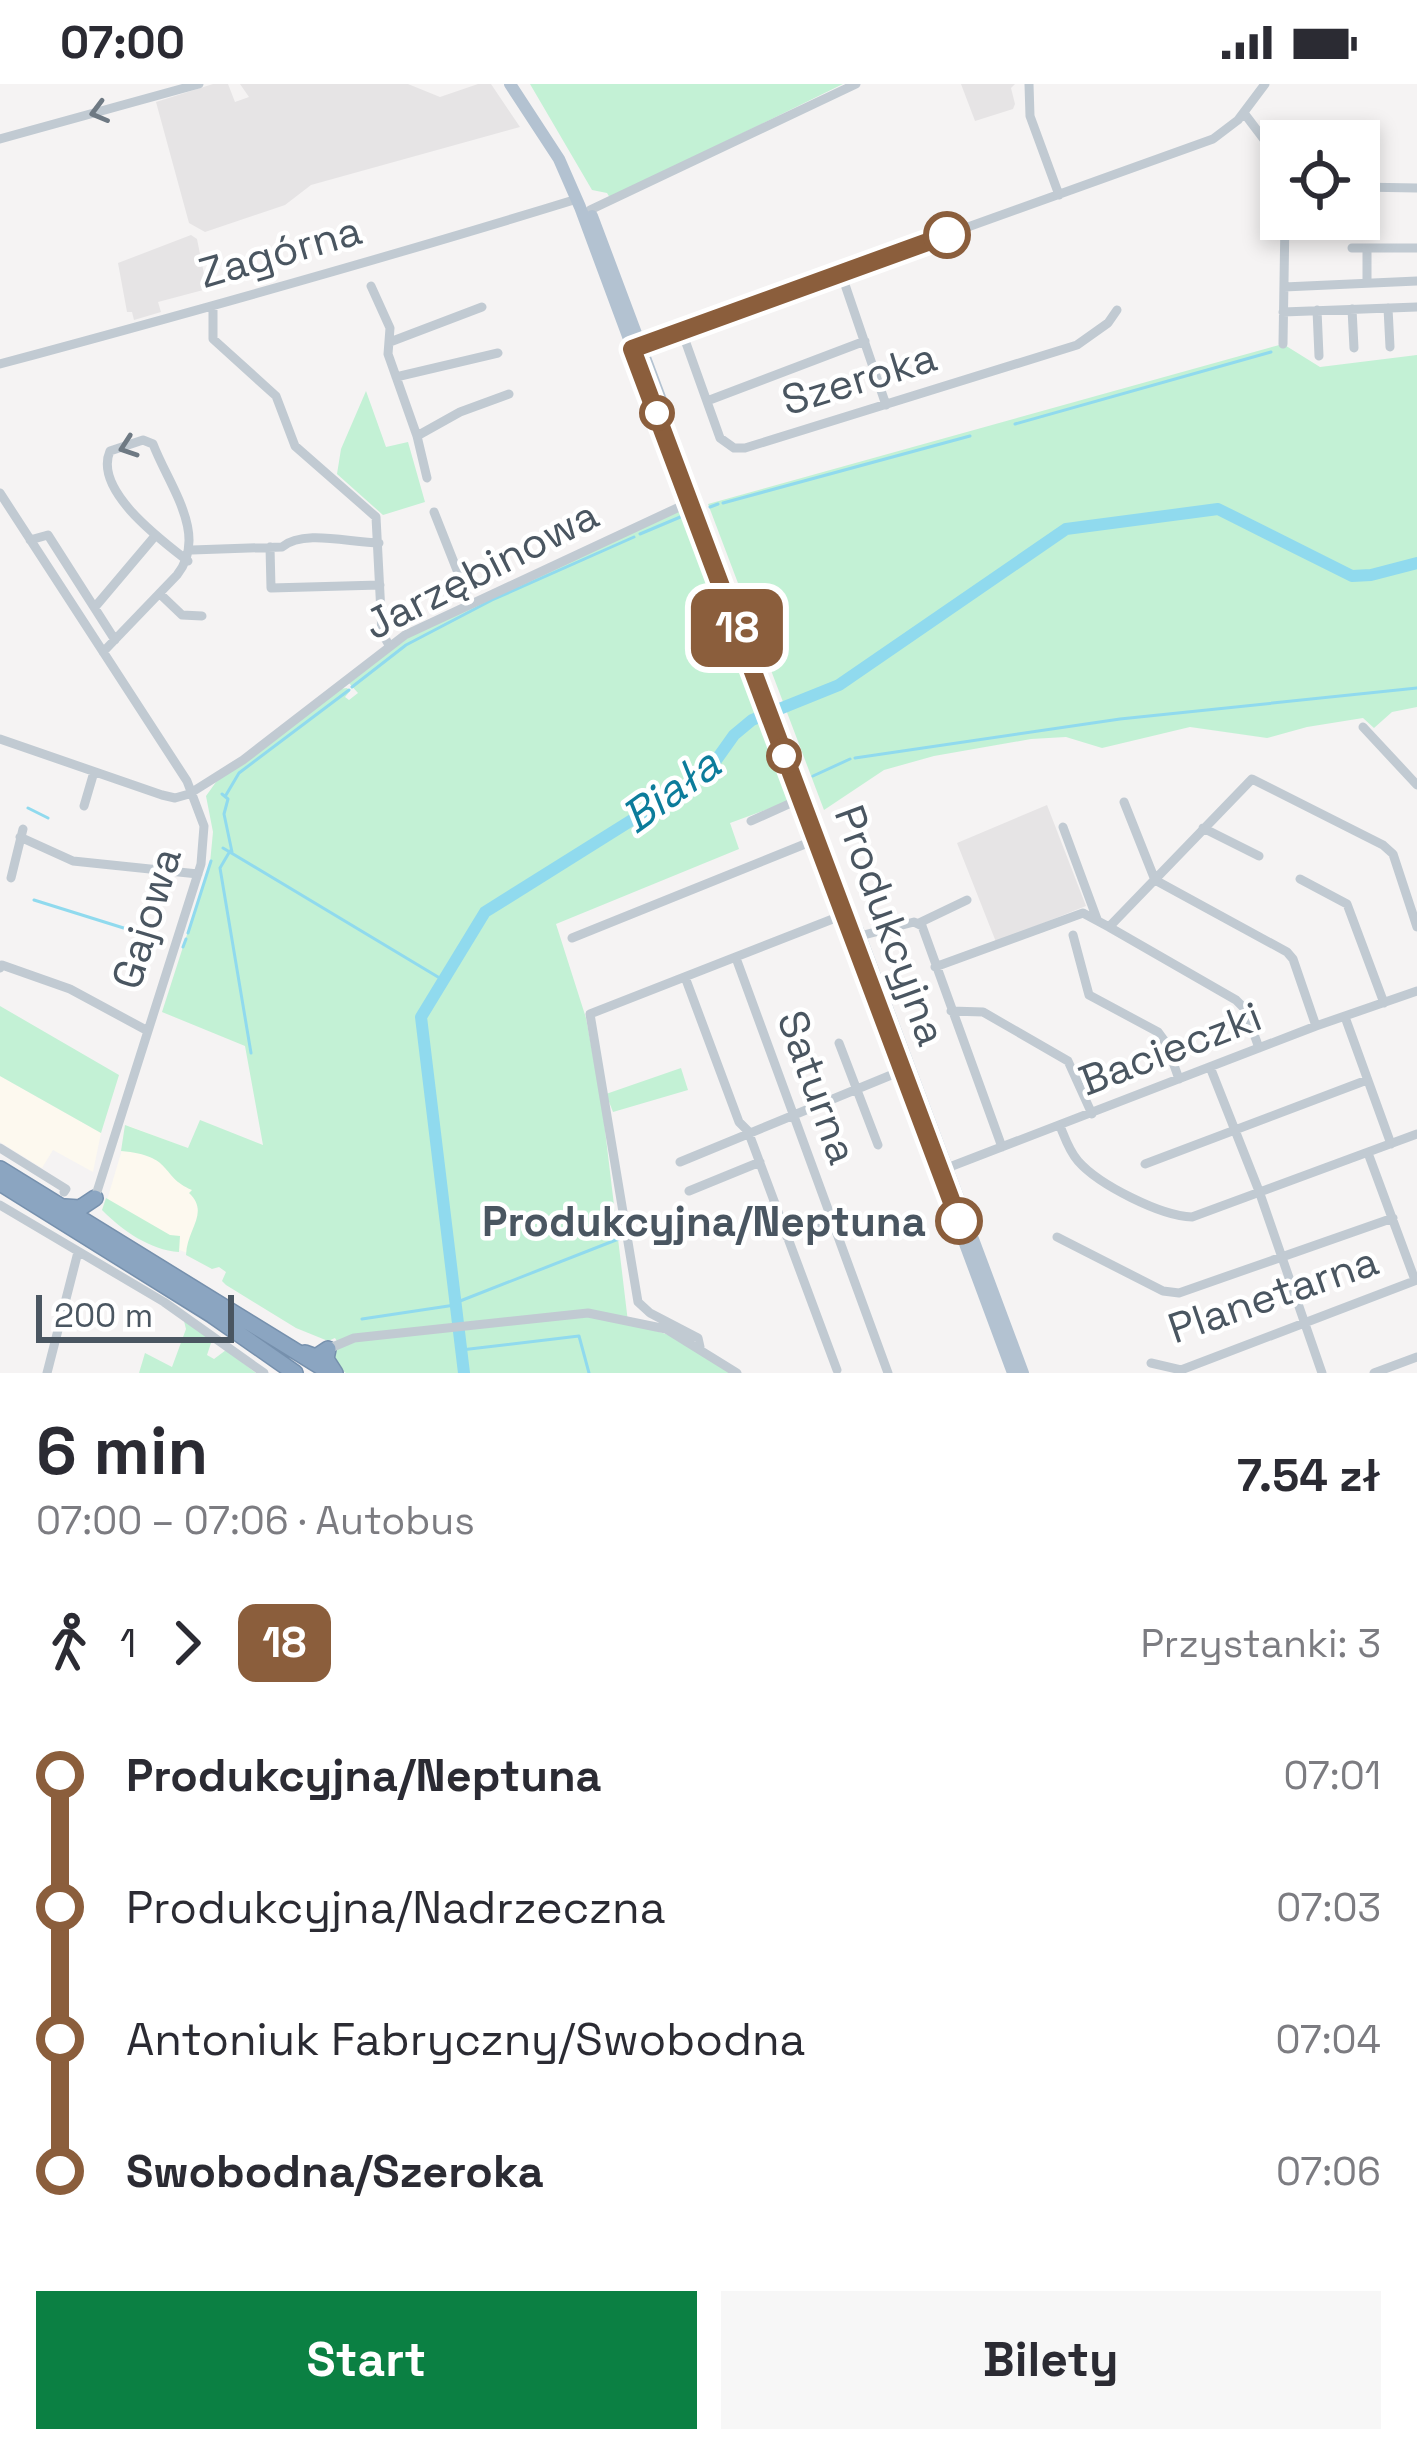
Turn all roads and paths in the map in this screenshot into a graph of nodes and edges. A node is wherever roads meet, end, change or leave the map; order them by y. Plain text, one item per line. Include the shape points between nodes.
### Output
1 (199, 84) edge
2 (510, 84) edge
3 (520, 84) edge
4 (856, 84) edge
5 (1029, 84) edge
6 (1264, 84) edge
7 (1244, 113) junction
8 (1260, 134) edge
9 (0, 139) edge
10 (1380, 187) edge
11 (1417, 188) edge
12 (1059, 195) junction
13 (577, 199) junction
14 (590, 210) junction
15 (1285, 240) edge
16 (1352, 248) dead end
17 (1367, 248) junction
18 (1417, 248) edge
19 (841, 273) junction
20 (1417, 281) edge
21 (1367, 284) junction
22 (371, 286) dead end
23 (1284, 287) junction
24 (482, 307) dead end
25 (1417, 307) edge
26 (213, 308) junction
27 (1388, 308) junction
28 (1352, 309) junction
29 (1118, 310) dead end
30 (1317, 310) junction
31 (1283, 312) junction
32 (681, 329) junction
33 (865, 341) junction
34 (390, 342) junction
35 (1283, 344) dead end
36 (637, 346) junction
37 (1390, 347) dead end
38 (1354, 348) dead end
39 (498, 352) dead end
40 (1319, 356) dead end
41 (0, 364) edge
42 (396, 377) junction
43 (509, 394) dead end
44 (707, 401) junction
45 (886, 405) junction
46 (417, 436) junction
47 (427, 478) dead end
48 (0, 493) edge
49 (694, 501) junction
50 (434, 512) dead end
51 (155, 536) junction
52 (30, 540) junction
53 (379, 543) junction
54 (269, 547) junction
55 (190, 556) junction
56 (380, 585) junction
57 (160, 594) junction
58 (470, 603) junction
59 (95, 607) junction
60 (202, 616) dead end
61 (115, 640) junction
62 (388, 645) junction
63 (103, 652) junction
64 (775, 719) junction
65 (1363, 728) dead end
66 (0, 739) edge
67 (94, 772) junction
68 (1417, 785) edge
69 (193, 791) junction
70 (800, 799) junction
71 (1124, 802) dead end
72 (84, 806) dead end
73 (751, 821) dead end
74 (1063, 827) dead end
75 (1203, 828) junction
76 (815, 840) junction
77 (1259, 856) dead end
78 (198, 874) junction
79 (11, 878) dead end
80 (1300, 878) dead end
81 (1155, 880) junction
82 (968, 900) dead end
83 (843, 915) junction
84 (1096, 919) junction
85 (919, 923) junction
86 (1109, 927) junction
87 (1417, 927) edge
88 (1073, 935) dead end
89 (860, 936) junction
90 (572, 938) dead end
91 (736, 958) junction
92 (1, 967) edge
93 (935, 968) junction
94 (685, 977) junction
95 (1417, 991) edge
96 (1384, 1003) junction
97 (951, 1011) junction
98 (1346, 1017) junction
99 (1316, 1026) junction
100 (146, 1030) junction
101 (838, 1043) dead end
102 (1259, 1048) junction
103 (1210, 1067) junction
104 (905, 1070) junction
105 (1179, 1079) junction
106 (1367, 1081) junction
107 (858, 1089) junction
108 (792, 1114) junction
109 (1092, 1114) junction
110 (1060, 1126) junction
111 (1233, 1130) junction
112 (748, 1131) junction
113 (1417, 1134) edge
114 (1391, 1144) junction
115 (878, 1145) dead end
116 (1002, 1147) junction
117 (0, 1148) edge
118 (1368, 1153) junction
119 (680, 1162) dead end
120 (760, 1162) junction
121 (1145, 1164) dead end
122 (0, 1169) edge
123 (943, 1170) junction
124 (0, 1183) edge
125 (689, 1191) dead end
126 (1259, 1191) junction
127 (95, 1198) junction
128 (62, 1199) junction
129 (0, 1205) edge
130 (1393, 1217) junction
131 (832, 1221) junction
132 (102, 1232) junction
133 (787, 1237) junction
134 (1057, 1237) dead end
135 (78, 1252) junction
136 (1282, 1257) junction
137 (1416, 1280) edge
138 (1306, 1322) junction
139 (700, 1347) junction
140 (291, 1348) junction
141 (328, 1349) junction
142 (1417, 1357) edge
143 (1150, 1363) dead end
144 (1397, 1369) edge
145 (837, 1370) dead end
146 (293, 1372) edge
147 (47, 1373) edge
148 (264, 1373) edge
149 (333, 1373) edge
150 (737, 1373) edge
151 (888, 1373) edge
152 (1013, 1373) edge
153 (1023, 1373) edge
154 (1322, 1373) edge
155 (1374, 1373) edge

1 -> 9 street
2 - 13 main road
3 - 14 main road via 566,154
4 - 14 street
5 - 12 street via 1030,116
6 - 7 street
7 - 8 street
7 - 12 street via 1214,139
10 - 11 street
12 - 19 street
13 - 26 street, Zagórna
13 - 36 main road
14 - 36 main road
15 - 23 street
16 - 17 street
17 - 18 street
17 - 21 street
19 - 32 street
19 - 33 street
20 - 21 street
21 - 23 street
22 - 34 street
23 - 31 street
24 - 34 street
25 - 27 street
26 - 41 street, Zagórna
26 - 53 street via 214,341 276,396 293,444 373,512
27 - 28 street
27 - 37 street
28 - 30 street
28 - 38 street
29 - 45 street, Szeroka via 1077,345
30 - 31 street
30 - 40 street
31 - 35 street
32 - 36 street
32 - 44 street, Szeroka
33 - 44 street
33 - 45 street
34 - 42 street
36 - 49 main road, Produkcyjna
39 - 42 street
42 - 46 street
43 - 46 street
44 - 45 street, Szeroka via 720,438 734,448
46 - 47 street
48 - 52 street, Gajowa
49 - 58 street, Jarzębinowa
49 - 64 main road, Produkcyjna
50 - 58 street
51 - 55 street
55 -> 51 street via 190,528 153,444 143,440 110,451 107,463 119,498
51 - 59 street
52 - 59 street via 48,535
52 - 63 street, Gajowa
53 - 54 street via 318,538
53 - 56 street
54 - 55 street
54 - 56 street via 271,588
55 - 57 street
56 - 62 street
57 - 60 street via 182,615
57 - 61 street
58 - 62 street, Jarzębinowa
59 - 61 street
61 - 63 street
62 - 69 street, Jarzębinowa via 250,756
63 - 69 street, Gajowa
64 - 70 main road, Produkcyjna
64 - 89 main road, Produkcyjna
65 - 68 street
66 - 67 street
67 - 69 street via 168,797
67 - 72 street
69 - 78 street, Gajowa via 205,834
70 - 73 street
70 - 76 main road, Produkcyjna
71 - 81 street
74 - 84 street
75 - 77 street
75 - 81 street
75 - 87 street via 1245,784 1260,781 1393,854
76 - 83 main road, Produkcyjna
76 - 90 street, Produkcyjna
78 - 79 street via 73,862 21,833
78 - 100 street, Gajowa
80 - 96 street via 1348,904
81 - 86 street
81 - 99 street via 1287,952
82 - 85 street
83 - 91 street
83 - 104 main road, Produkcyjna
84 - 86 street
84 - 93 street via 1083,914
85 - 89 street
85 - 93 street
86 - 102 street via 1237,1000
88 - 105 street via 1089,995 1158,1033
89 - 104 main road, Produkcyjna
91 - 94 street
91 - 108 street, Saturna
92 - 100 street via 70,989
93 - 97 street
94 - 112 street
94 - 139 street via 590,1014 638,1302 698,1338
95 - 96 street, Bacieczki
96 - 98 street, Bacieczki
97 - 109 street via 983,1012 1068,1061
97 - 116 street
98 - 99 street, Bacieczki
98 - 106 street
99 - 102 street, Bacieczki
100 - 127 street, Gajowa
101 - 107 street
102 - 103 street, Bacieczki
103 - 105 street, Bacieczki
103 - 111 street
104 - 107 street
104 - 123 main road, Produkcyjna
105 - 109 street, Bacieczki
106 - 111 street
106 - 114 street
107 - 108 street
107 - 115 street
108 - 112 street
108 - 131 street, Saturna
109 - 110 street, Bacieczki
110 - 116 street, Bacieczki
110 - 126 street via 1084,1168 1172,1216 1192,1217
111 - 121 street
111 - 126 street
112 - 119 street
112 - 120 street
113 - 114 street
114 - 118 street
116 - 123 street, Bacieczki
117 - 128 street via 66,1189
118 - 126 street
118 - 130 street
120 - 125 street
120 - 133 street
122 - 128 highway
123 - 152 main road, Produkcyjna
123 - 153 main road, Produkcyjna
124 - 146 highway
126 - 136 street
127 - 128 highway via 80,1208
127 - 132 highway
128 - 132 highway
129 - 135 street
130 - 136 street
130 - 137 street
131 - 133 street
131 - 151 street, Saturna
132 - 140 highway
133 - 145 street
134 - 136 street via 1179,1293
135 - 147 street
135 - 148 street
136 - 138 street
137 - 138 street, Planetarna
138 - 143 street, Planetarna via 1181,1370
138 - 154 street
139 - 141 street via 649,1323 589,1313 346,1339
139 - 150 street
140 - 141 highway via 316,1357
140 - 149 highway
141 - 149 highway
142 - 144 street
144 - 155 street

